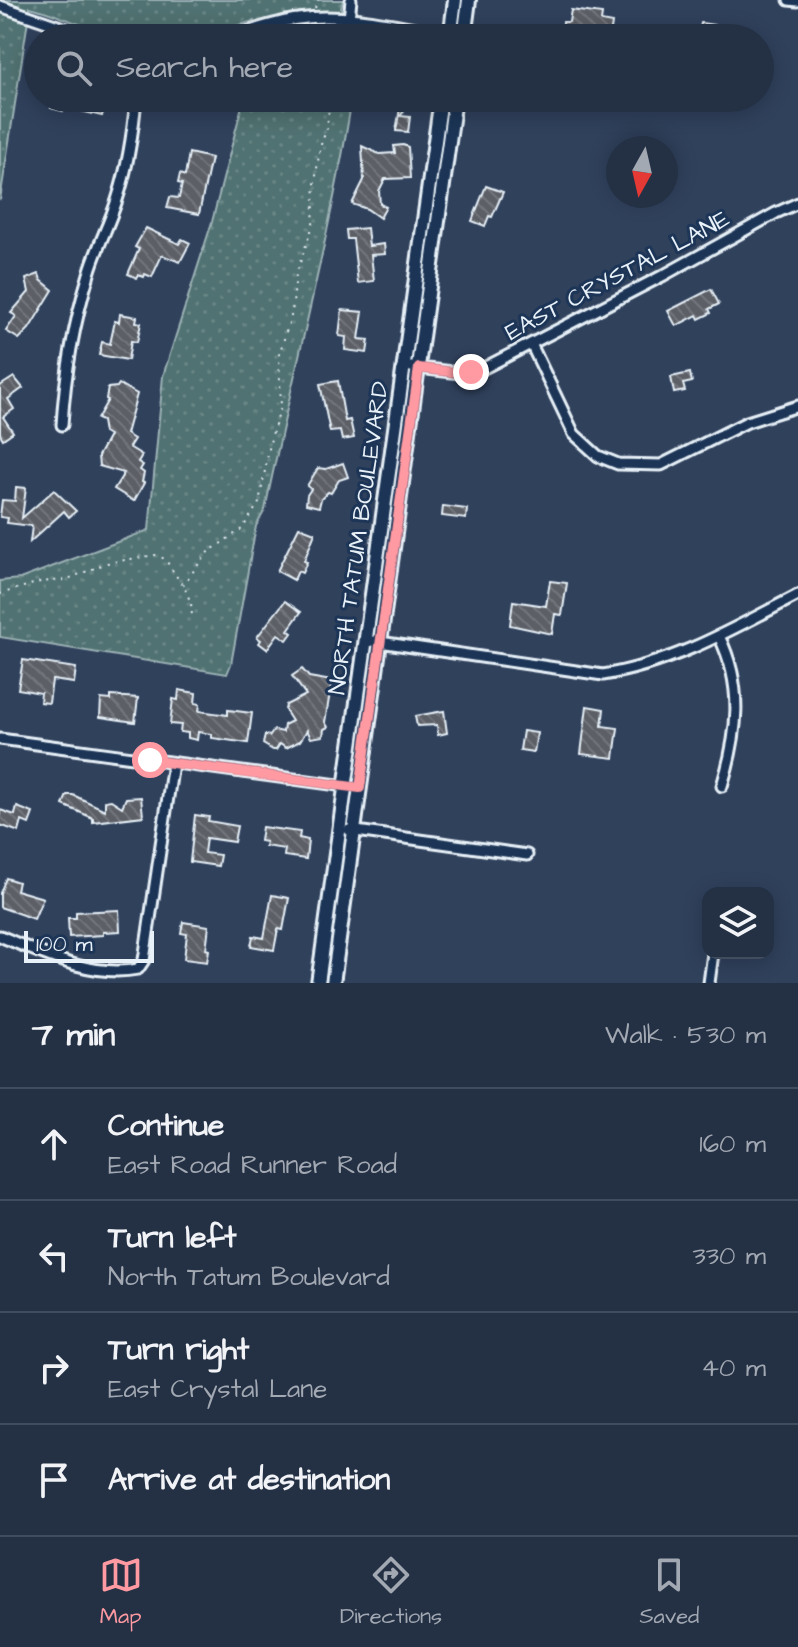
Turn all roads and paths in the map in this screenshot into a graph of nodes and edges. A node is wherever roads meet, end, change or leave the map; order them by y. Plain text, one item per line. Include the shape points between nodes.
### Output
1 (351, 0) edge
2 (455, 0) edge
3 (469, 0) edge
4 (789, 0) edge
5 (798, 1) edge
6 (0, 6) edge
7 (349, 19) junction
8 (52, 24) edge
9 (278, 24) edge
10 (379, 24) edge
11 (452, 24) edge
12 (466, 24) edge
13 (134, 112) edge
14 (329, 112) edge
15 (439, 112) edge
16 (453, 112) edge
17 (798, 203) edge
18 (531, 344) junction
19 (404, 366) junction
20 (419, 368) junction
21 (798, 406) edge
22 (62, 425) dead end
23 (183, 585) junction
24 (0, 594) edge
25 (798, 595) edge
26 (192, 616) dead end
27 (719, 636) junction
28 (366, 640) junction
29 (380, 642) junction
30 (0, 739) edge
31 (173, 763) junction
32 (722, 786) dead end
33 (353, 787) junction
34 (340, 829) junction
35 (354, 830) junction
36 (527, 855) dead end
37 (0, 936) edge
38 (712, 959) edge
39 (318, 983) edge
40 (333, 983) edge
41 (709, 983) edge

1 - 7 street
2 - 11 main road
3 - 12 main road
4 - 5 street
6 - 8 street
7 - 9 street
7 - 10 street
13 - 22 street via 127,167 79,311
14 - 23 path via 313,225 296,274 292,313 279,355 281,407 259,503 242,529 207,553
15 - 19 main road, NORTH TATUM BOULEVARD
16 - 20 main road, NORTH TATUM BOULEVARD
17 - 18 street, EAST CRYSTAL LANE
18 - 20 street, EAST CRYSTAL LANE via 471,372
18 - 21 street via 574,434 598,456 618,464 661,465 747,422
19 - 20 street, EAST CRYSTAL LANE
19 - 28 main road, NORTH TATUM BOULEVARD
20 - 29 main road, NORTH TATUM BOULEVARD
23 - 24 path via 165,559 155,555
23 - 26 path
25 - 27 street
27 - 29 street via 637,669 603,675
27 - 32 street via 736,684
28 - 29 street
28 - 33 main road, NORTH TATUM BOULEVARD
29 - 33 main road, NORTH TATUM BOULEVARD
30 - 31 street
31 - 33 street
31 - 37 street via 144,960 138,969 105,970 58,960
33 - 34 main road, NORTH TATUM BOULEVARD
33 - 35 main road, NORTH TATUM BOULEVARD
34 - 35 street
34 - 39 main road, NORTH TATUM BOULEVARD
35 - 36 street
35 - 40 main road, NORTH TATUM BOULEVARD
38 - 41 street

